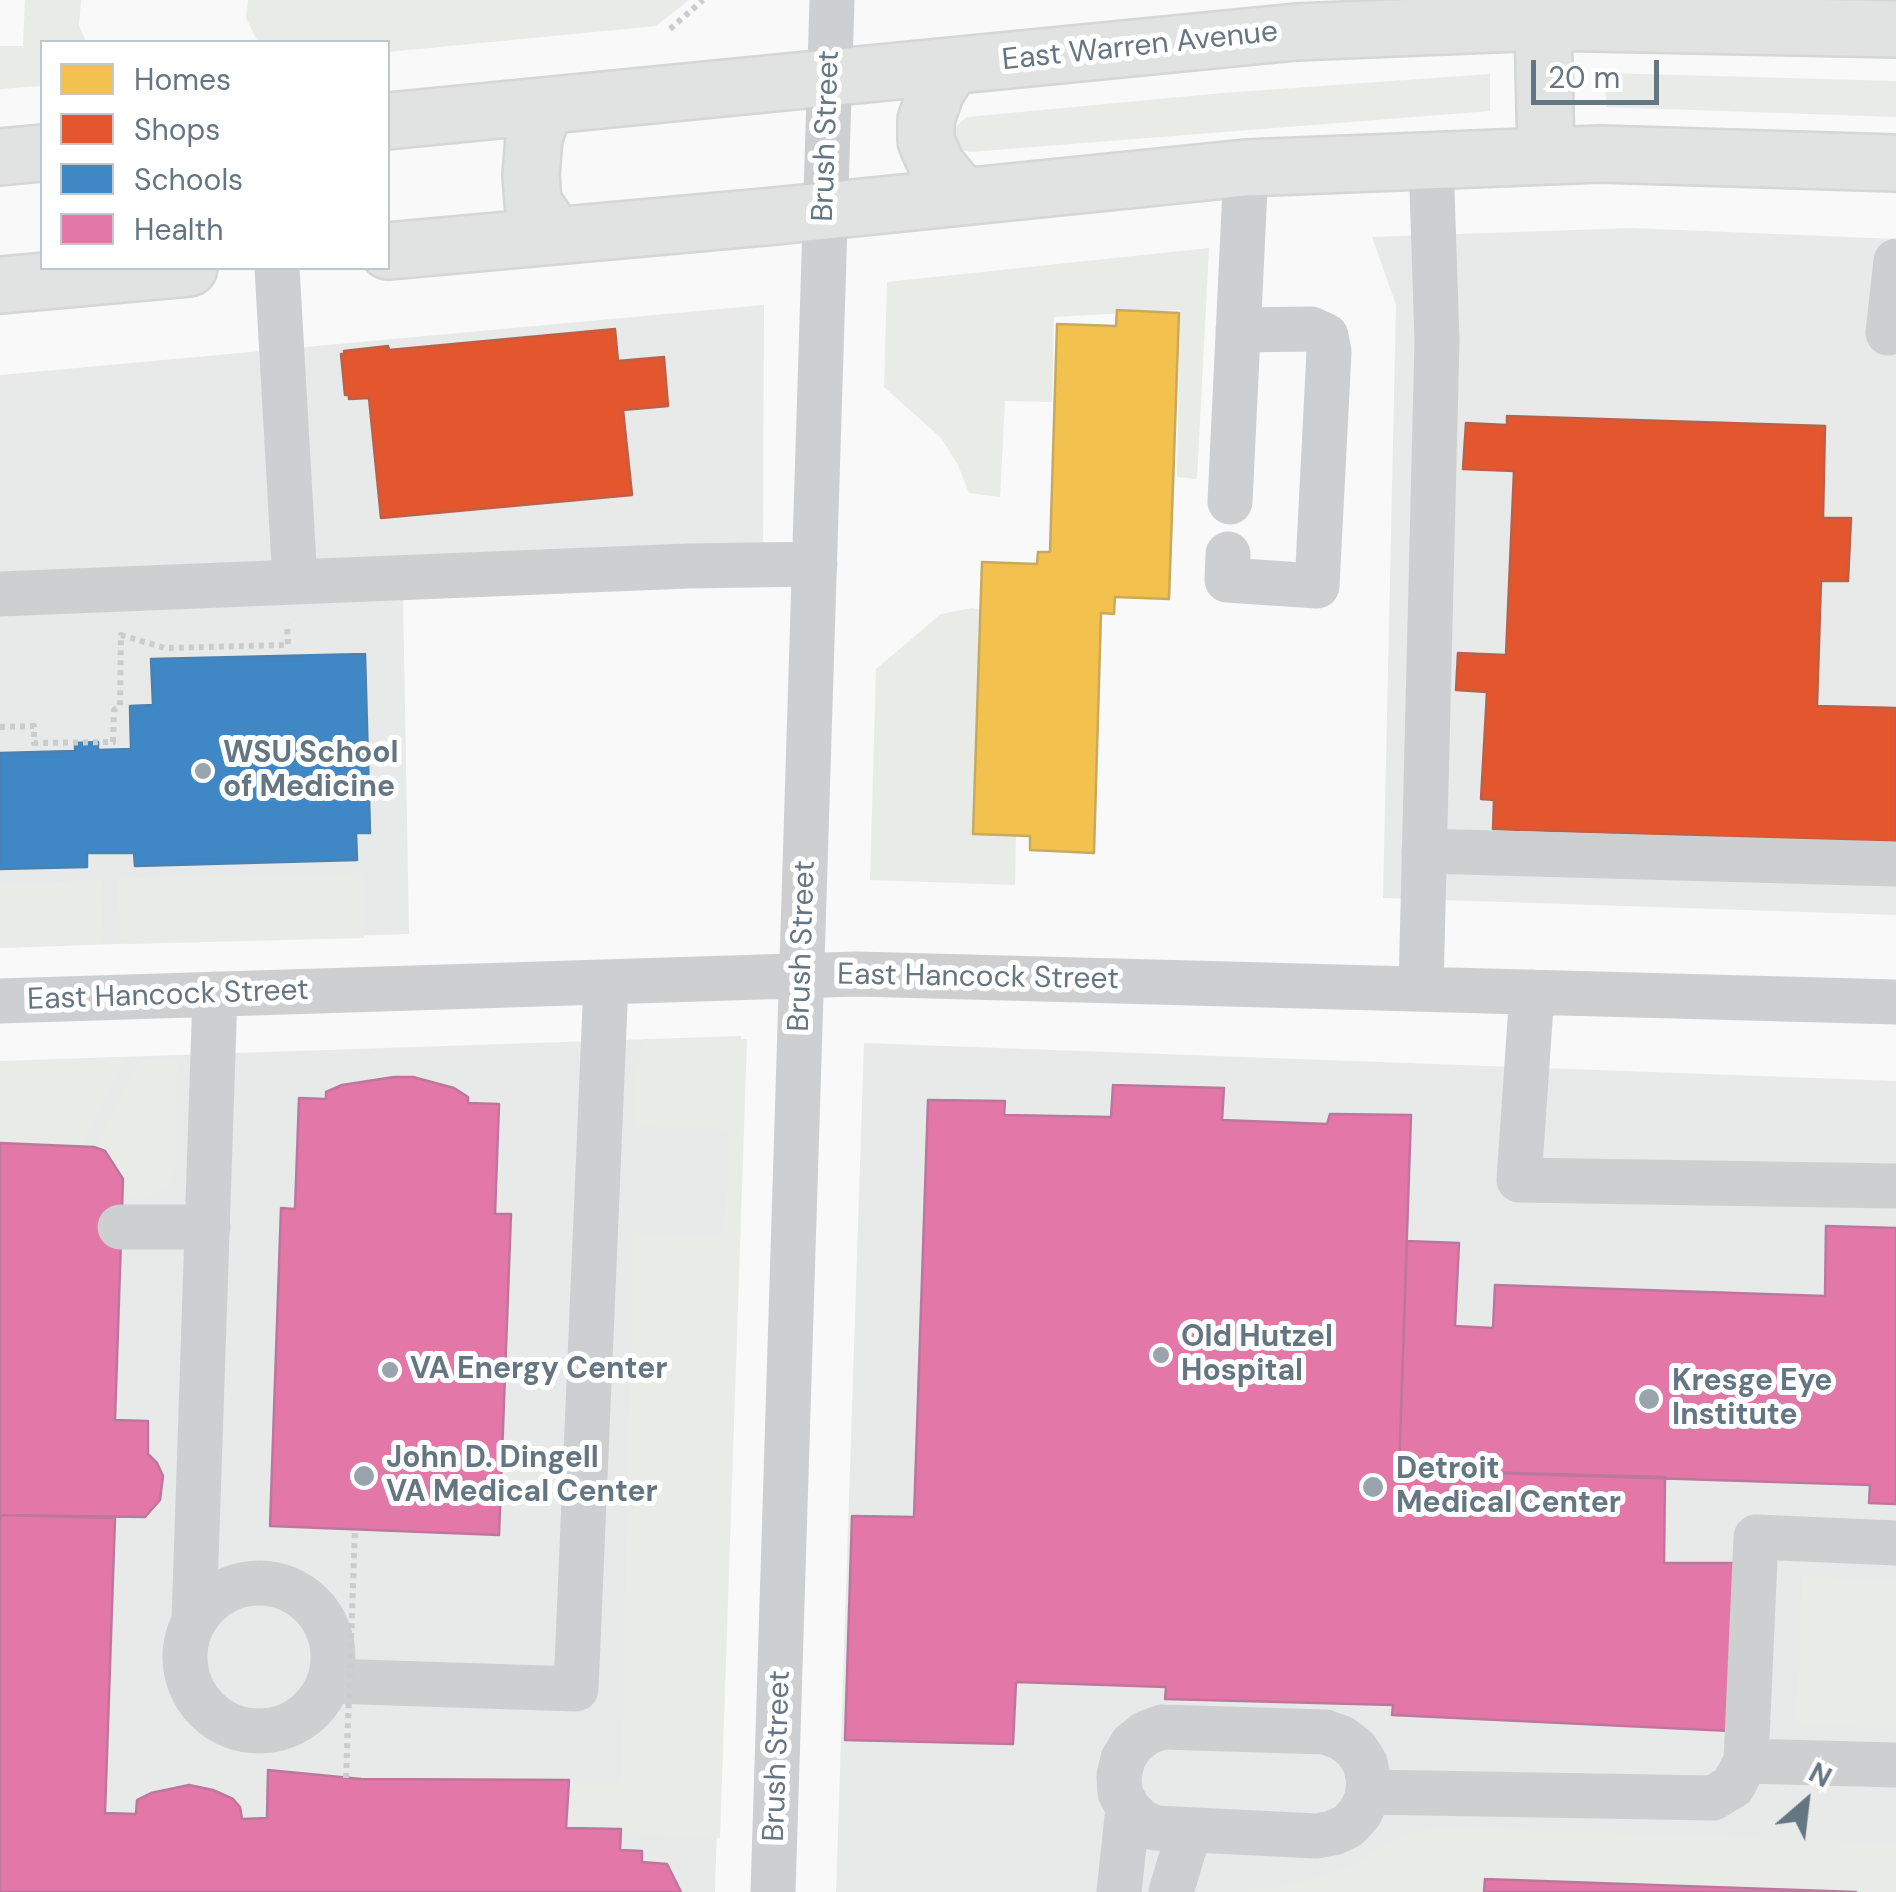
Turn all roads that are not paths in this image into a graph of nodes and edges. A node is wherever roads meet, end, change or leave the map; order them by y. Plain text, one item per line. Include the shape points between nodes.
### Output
1 (832, 0) edge
2 (1543, 11) edge
3 (1896, 28) edge
4 (952, 66) junction
5 (830, 78) junction
6 (545, 106) junction
7 (390, 121) edge
8 (40, 153) edge
9 (1546, 155) junction
10 (0, 157) edge
11 (1430, 160) junction
12 (1896, 162) edge
13 (1246, 168) junction
14 (962, 196) junction
15 (825, 211) junction
16 (556, 236) junction
17 (390, 250) edge
18 (1896, 262) edge
19 (156, 270) edge
20 (276, 270) edge
21 (40, 277) edge
22 (1238, 330) junction
23 (1888, 333) dead end
24 (1230, 502) dead end
25 (1228, 554) dead end
26 (815, 564) junction
27 (291, 582) junction
28 (0, 594) edge
29 (1424, 850) junction
30 (1896, 864) edge
31 (803, 976) junction
32 (606, 982) junction
33 (1421, 988) junction
34 (1532, 992) junction
35 (215, 994) junction
36 (0, 1001) edge
37 (1896, 1002) edge
38 (1896, 1186) edge
39 (120, 1227) dead end
40 (208, 1227) junction
41 (1896, 1542) edge
42 (194, 1620) junction
43 (330, 1682) junction
44 (1746, 1761) junction
45 (1896, 1765) edge
46 (1368, 1792) junction
47 (1128, 1808) junction
48 (1190, 1832) junction
49 (773, 1892) edge
50 (1120, 1892) edge
51 (1172, 1892) edge

1 - 5 street, Brush Street
2 - 3 main road, East Warren Avenue
2 - 4 main road, East Warren Avenue
2 - 9 main road
4 - 5 main road, East Warren Avenue
4 - 14 main road via 936,91 926,140
5 - 6 main road, East Warren Avenue
5 - 15 street, Brush Street
6 - 7 main road, East Warren Avenue
6 - 16 main road via 534,138 533,203
8 - 10 main road
9 - 11 main road
9 - 12 main road
11 - 13 main road
11 - 29 street via 1437,340
13 - 14 main road
13 - 22 street
14 - 15 main road
15 - 16 main road
15 - 26 street, Brush Street
16 - 17 main road
18 - 23 street
19 - 21 main road
20 - 27 street
22 - 24 street
22 - 25 street via 1311,328 1326,336 1317,586 1227,580
26 - 27 street
26 - 31 street, Brush Street
27 - 28 street
29 - 30 street
29 - 33 street
31 - 32 street, East Hancock Street
31 - 33 street, East Hancock Street
31 - 49 street, Brush Street
32 - 35 street, East Hancock Street
32 - 43 street via 576,1689
33 - 34 street, East Hancock Street
34 - 37 street, East Hancock Street
34 - 38 street via 1519,1180
35 - 36 street, East Hancock Street
35 - 40 street
39 - 40 street
40 - 42 street
41 - 44 street via 1756,1537
42 - 43 street via 228,1588 263,1583 296,1592 330,1631
42 - 43 street via 186,1642 189,1677 205,1708 224,1722 274,1730 317,1704
44 - 45 street
44 - 46 street via 1734,1786 1712,1798
46 - 47 street via 1356,1749 1325,1732 1162,1727 1146,1732 1122,1759 1120,1793
46 - 48 street via 1360,1813 1333,1833
47 - 48 street via 1154,1828
47 - 50 street
48 - 51 street

